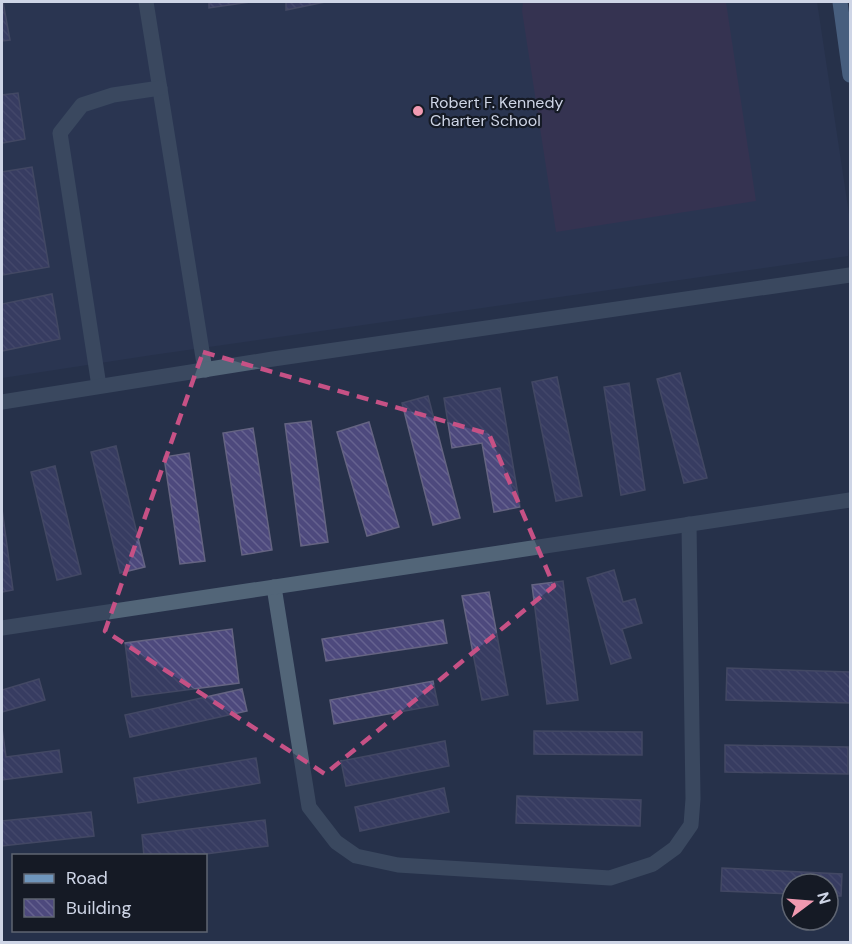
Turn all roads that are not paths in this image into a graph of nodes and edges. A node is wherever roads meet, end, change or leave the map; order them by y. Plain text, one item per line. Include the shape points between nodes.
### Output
1 (146, 2) edge
2 (840, 2) edge
3 (850, 75) edge
4 (160, 88) junction
5 (850, 275) edge
6 (205, 370) junction
7 (99, 386) junction
8 (2, 402) edge
9 (850, 500) edge
10 (689, 524) junction
11 (274, 587) junction
12 (2, 628) edge

1 - 4 street
2 - 3 main road
4 - 6 street
4 - 7 street via 113,95 82,105 60,133
5 - 6 street
6 - 7 street
7 - 8 street
9 - 10 street
10 - 11 street
10 - 11 street via 691,825 675,848 653,864 610,878 398,865 356,856 336,842 309,807
11 - 12 street

